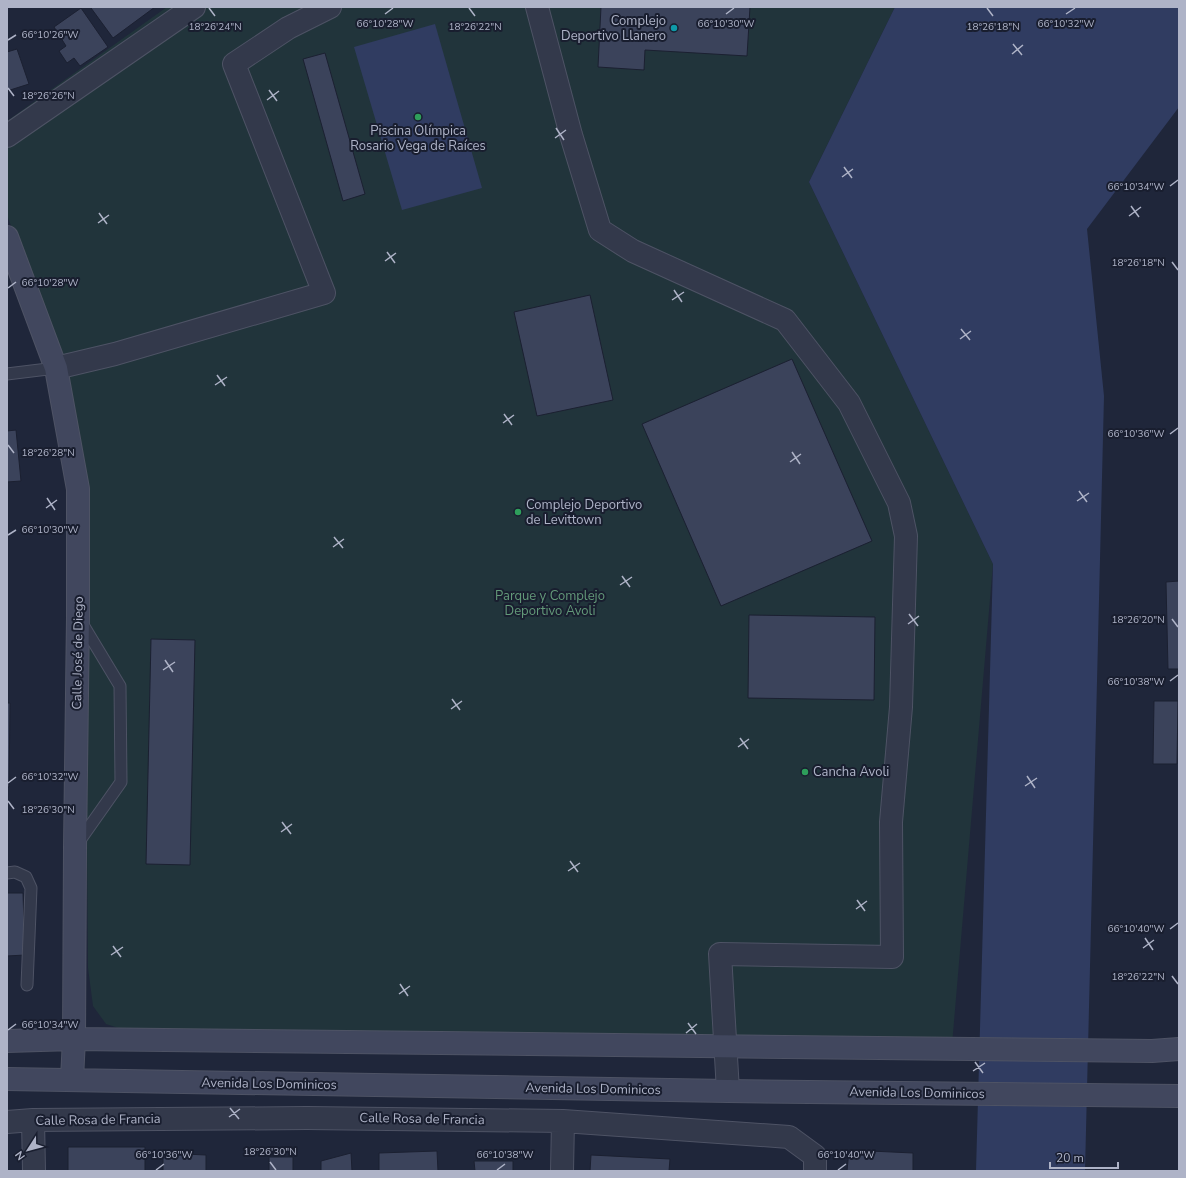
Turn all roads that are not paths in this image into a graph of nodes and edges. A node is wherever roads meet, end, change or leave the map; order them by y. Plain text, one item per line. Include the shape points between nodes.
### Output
1 (194, 7) edge
2 (330, 7) edge
3 (537, 7) edge
4 (7, 136) edge
5 (7, 237) edge
6 (56, 368) junction
7 (7, 374) edge
8 (78, 617) junction
9 (75, 848) junction
10 (7, 872) edge
11 (27, 985) dead end
12 (74, 1039) junction
13 (7, 1041) edge
14 (724, 1047) junction
15 (1179, 1049) edge
16 (7, 1079) edge
17 (72, 1079) junction
18 (728, 1091) junction
19 (1176, 1096) edge
20 (33, 1120) junction
21 (563, 1121) junction
22 (7, 1122) edge
23 (34, 1171) edge
24 (562, 1171) edge
25 (815, 1171) edge

1 - 4 street
2 - 6 street via 288,28 234,64 324,293 115,354
3 - 14 street via 571,135 600,230 633,251 785,320 849,404 899,502 906,536 901,707 890,822 892,957 720,954
5 - 6 street, Calle José de Diego
6 - 7 lane
6 - 8 street, Calle José de Diego via 78,489
8 - 9 street, Calle José de Diego
8 - 9 lane via 120,686 121,782
9 - 12 street, Calle José de Diego
10 - 11 lane via 26,876 31,888
12 - 13 street
12 - 14 street
12 - 17 street, Calle José de Diego
14 - 15 street via 1152,1051
14 - 18 street
16 - 17 street, Avenida Los Dominicos
17 - 18 street, Avenida Los Dominicos
18 - 19 street, Avenida Los Dominicos
20 - 21 street, Calle Rosa de Francia via 307,1118
20 - 22 street, Calle Rosa de Francia
20 - 23 street
21 - 24 street
21 - 25 street, Calle Rosa de Francia via 789,1138 815,1156

